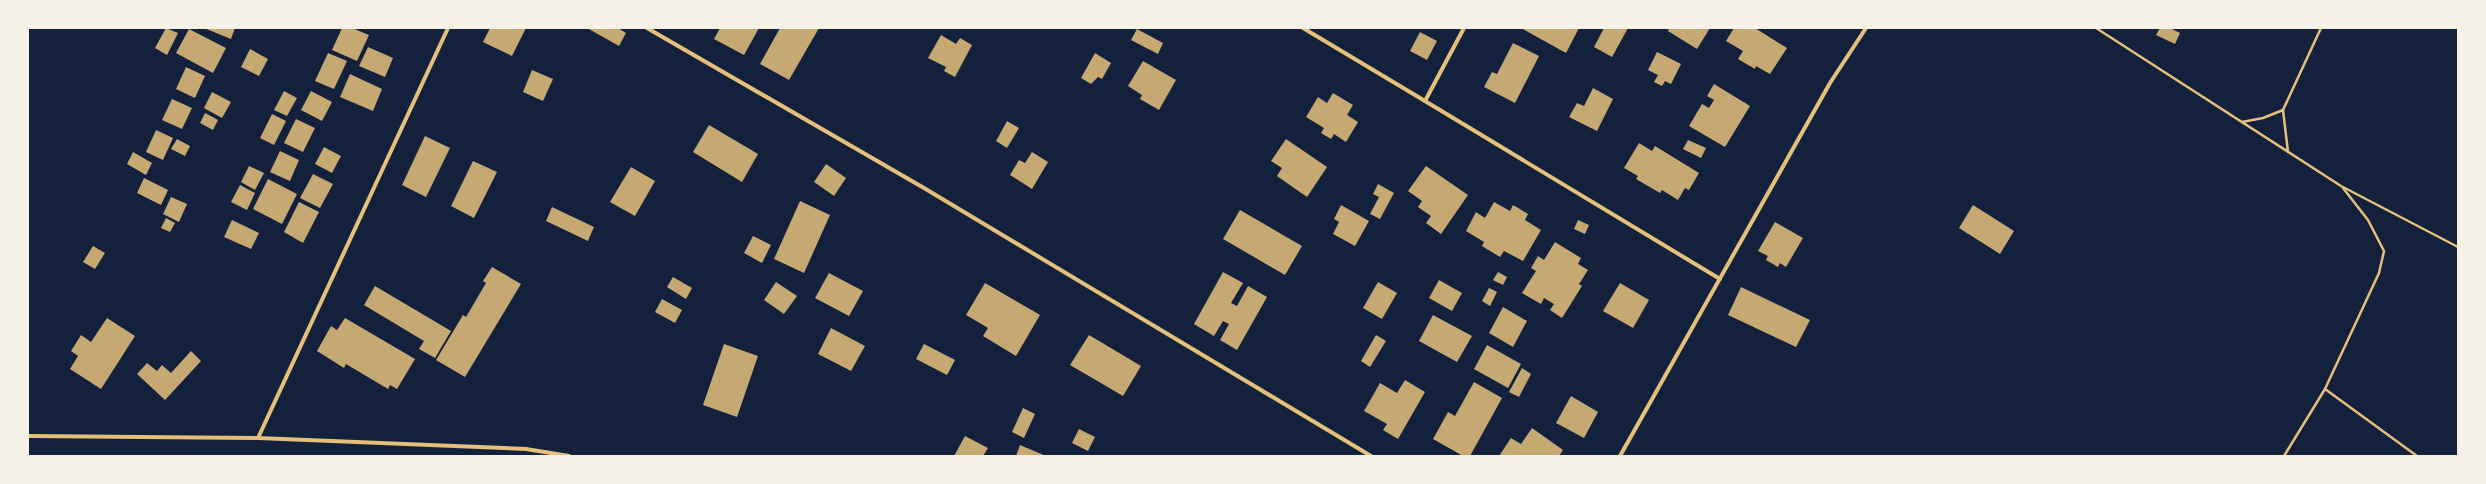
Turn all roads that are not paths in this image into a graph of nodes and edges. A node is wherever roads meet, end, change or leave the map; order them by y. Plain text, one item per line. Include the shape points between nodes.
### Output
1 (448, 28) edge
2 (647, 28) edge
3 (1303, 28) edge
4 (1464, 28) edge
5 (1866, 28) edge
6 (1425, 101) junction
7 (1720, 279) junction
8 (28, 436) edge
9 (258, 438) junction
10 (569, 456) edge
11 (1371, 456) edge
12 (1620, 456) edge

1 - 9 street
2 - 11 street via 924,188
3 - 6 street
4 - 6 street
5 - 7 street via 1830,83
6 - 7 street
7 - 12 street
8 - 9 street
9 - 10 street via 526,449

